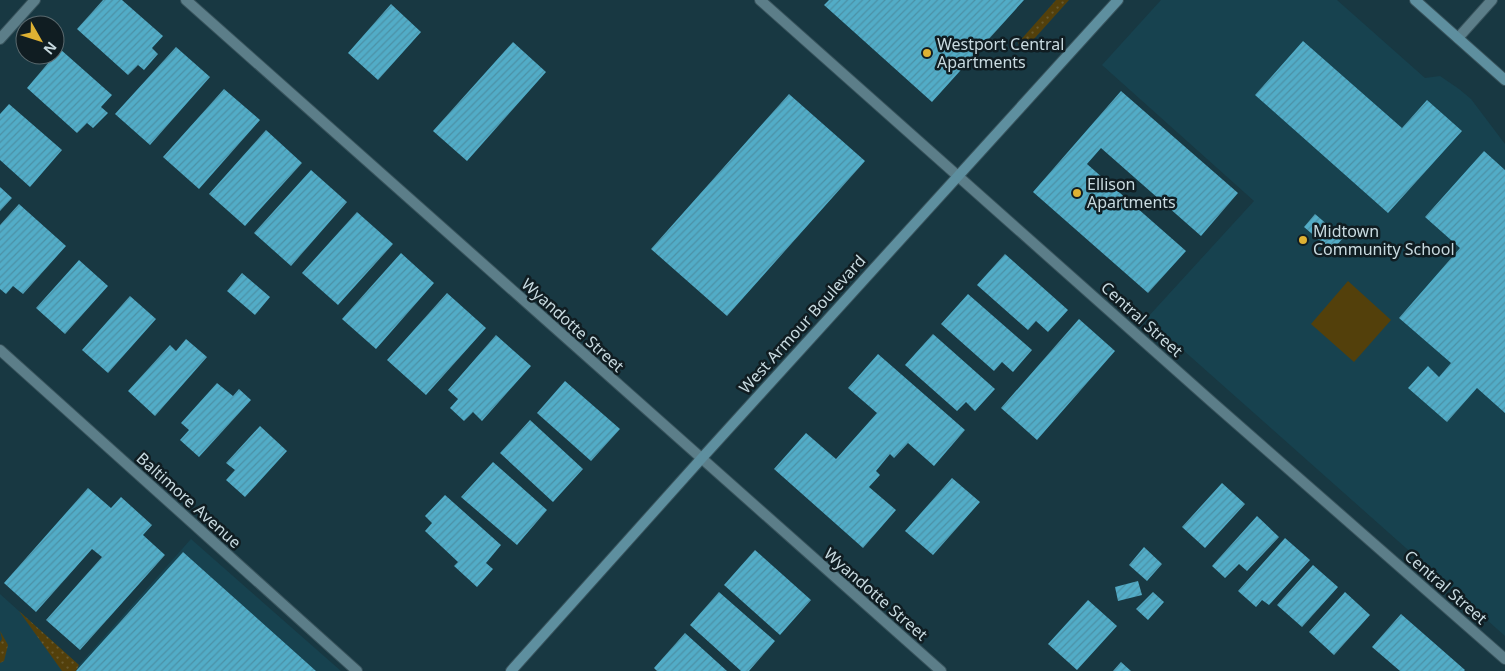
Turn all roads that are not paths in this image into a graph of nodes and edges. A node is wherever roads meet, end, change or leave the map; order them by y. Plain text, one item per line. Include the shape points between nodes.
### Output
1 (35, 0) edge
2 (186, 0) edge
3 (760, 0) edge
4 (1118, 0) edge
5 (1414, 0) edge
6 (1492, 0) edge
7 (1458, 38) junction
8 (0, 39) edge
9 (1505, 80) edge
10 (958, 175) junction
11 (0, 350) edge
12 (701, 458) junction
13 (1505, 659) edge
14 (357, 671) edge
15 (511, 671) edge
16 (941, 671) edge

1 - 8 street
2 - 12 street, Wyandotte Street
3 - 10 street, Central Street
4 - 10 main road, West Armour Boulevard
5 - 7 main road
6 - 7 street
7 - 9 main road
10 - 12 main road, West Armour Boulevard
10 - 13 street, Central Street
11 - 14 street, Baltimore Avenue
12 - 15 main road, West Armour Boulevard
12 - 16 street, Wyandotte Street

